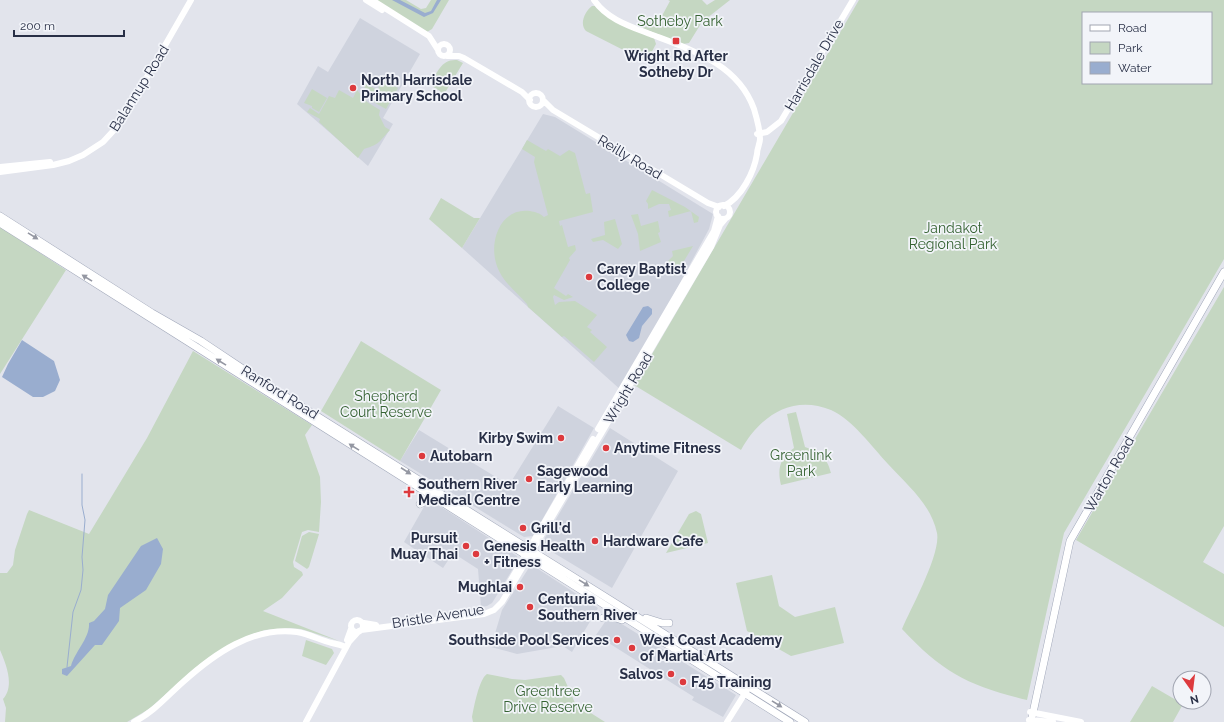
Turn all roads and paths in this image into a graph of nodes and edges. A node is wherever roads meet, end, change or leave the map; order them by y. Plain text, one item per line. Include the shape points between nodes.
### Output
1 (187, 0) edge
2 (191, 0) edge
3 (366, 0) edge
4 (372, 0) edge
5 (594, 0) edge
6 (599, 0) edge
7 (853, 0) edge
8 (389, 13) junction
9 (609, 14) junction
10 (433, 40) junction
11 (443, 44) junction
12 (450, 48) junction
13 (438, 50) junction
14 (446, 56) junction
15 (459, 56) junction
16 (531, 98) junction
17 (543, 100) junction
18 (540, 106) junction
19 (553, 110) junction
20 (758, 132) junction
21 (0, 167) edge
22 (0, 172) edge
23 (721, 210) junction
24 (0, 216) edge
25 (725, 219) junction
26 (0, 224) edge
27 (1224, 272) edge
28 (677, 300) junction
29 (442, 502) junction
30 (420, 504) dead end
31 (529, 553) junction
32 (638, 617) junction
33 (603, 618) dead end
34 (628, 620) junction
35 (364, 623) junction
36 (669, 623) dead end
37 (351, 630) junction
38 (360, 630) junction
39 (344, 648) junction
40 (749, 687) junction
41 (744, 694) junction
42 (1031, 718) edge
43 (1055, 721) edge
44 (134, 722) edge
45 (304, 722) edge
46 (727, 722) edge
47 (790, 722) edge
48 (805, 722) edge
49 (1081, 722) edge

1 - 21 street, Balannup Road via 117,119 98,141 66,159
2 - 22 street, Balannup Road via 128,110 103,142 69,162
3 - 8 street
4 - 8 street
5 - 9 street, Wright Road
6 - 9 street, Wright Road
7 - 20 street, Harrisdale Drive via 781,121 774,128
8 - 10 street
9 - 20 street, Wright Road via 626,25 688,48 730,72 746,93 754,111
10 - 11 street
10 - 13 street
11 - 12 street
11 - 13 street
12 - 14 street
12 - 15 street
13 - 14 street via 440,55
14 - 15 street
15 - 16 street
16 - 17 street via 540,95
16 - 18 street, Reilly Road via 534,107
17 - 18 street
17 - 19 street, Reilly Road
18 - 19 street, Reilly Road
19 - 23 street, Reilly Road
20 - 23 street, Wright Road via 757,150 747,180 733,201
23 - 25 street
23 - 25 street, Wright Road via 729,216
23 - 28 street, Wright Road via 714,231
24 -> 31 main road, Ranford Road
25 - 28 street, Wright Road via 711,247
29 -> 26 main road, Ranford Road
27 - 42 main road, Warton Road via 1070,541
28 - 31 street, Wright Road
29 - 30 main road via 428,500
29 - 31 main road, Ranford Road
31 -> 32 main road, Ranford Road
31 - 34 main road, Ranford Road
31 - 35 street, Bristle Avenue via 499,600 488,609 384,625 373,626
31 - 38 street, Bristle Avenue via 502,602 490,612
32 - 36 main road
32 - 40 main road, Ranford Road
33 - 34 main road via 610,616
34 - 41 main road, Ranford Road
35 - 37 street via 360,620 355,621 351,625
35 - 38 street
37 - 38 street, Bristle Avenue
37 - 39 street
38 - 39 street
39 - 44 street via 304,633 286,631 244,640 204,664 159,706
39 - 45 street
40 - 41 street
40 -> 48 main road, Ranford Road
41 - 46 street
41 - 47 main road, Ranford Road
42 - 43 street
43 - 49 street

